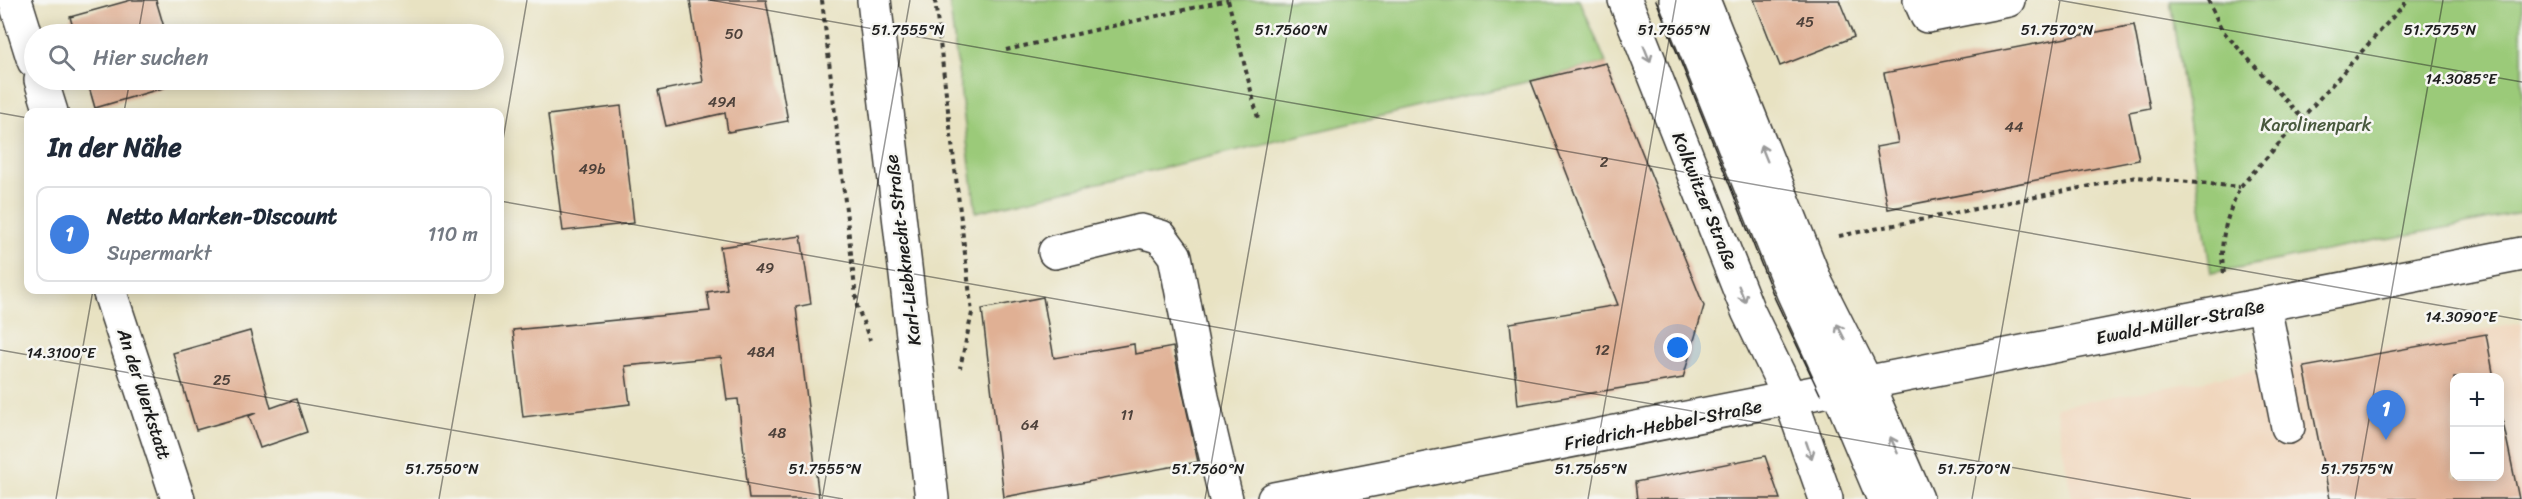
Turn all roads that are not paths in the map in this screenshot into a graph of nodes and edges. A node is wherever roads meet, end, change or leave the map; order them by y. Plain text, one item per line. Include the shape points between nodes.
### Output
1 (15, 0) edge
2 (874, 0) edge
3 (1625, 0) edge
4 (1676, 0) edge
5 (1703, 0) edge
6 (1920, 0) edge
7 (2008, 0) edge
8 (24, 29) edge
9 (44, 90) edge
10 (50, 108) edge
11 (1055, 252) dead end
12 (2522, 254) edge
13 (111, 294) edge
14 (2264, 306) junction
15 (1829, 392) junction
16 (2288, 427) dead end
17 (178, 499) edge
18 (932, 499) edge
19 (1226, 499) edge
20 (1274, 499) edge
21 (1826, 499) edge
22 (1860, 499) edge
23 (1884, 499) edge
24 (1917, 499) edge

1 - 8 street
2 - 18 street, Karl-Liebknecht-Straße
3 -> 15 street, Kolkwitzer Straße via 1748,310
4 - 15 street
15 -> 5 street via 1816,283
6 - 7 street via 1926,16
9 - 10 street
11 - 19 street via 1141,231 1161,237 1175,256
12 - 14 street, Ewald-Müller-Straße
13 - 17 street, An der Werkstatt
14 - 15 street, Ewald-Müller-Straße
14 - 16 street
15 - 20 street, Friedrich-Hebbel-Straße
15 -> 21 street
15 - 22 street
15 - 23 street
24 -> 15 street

